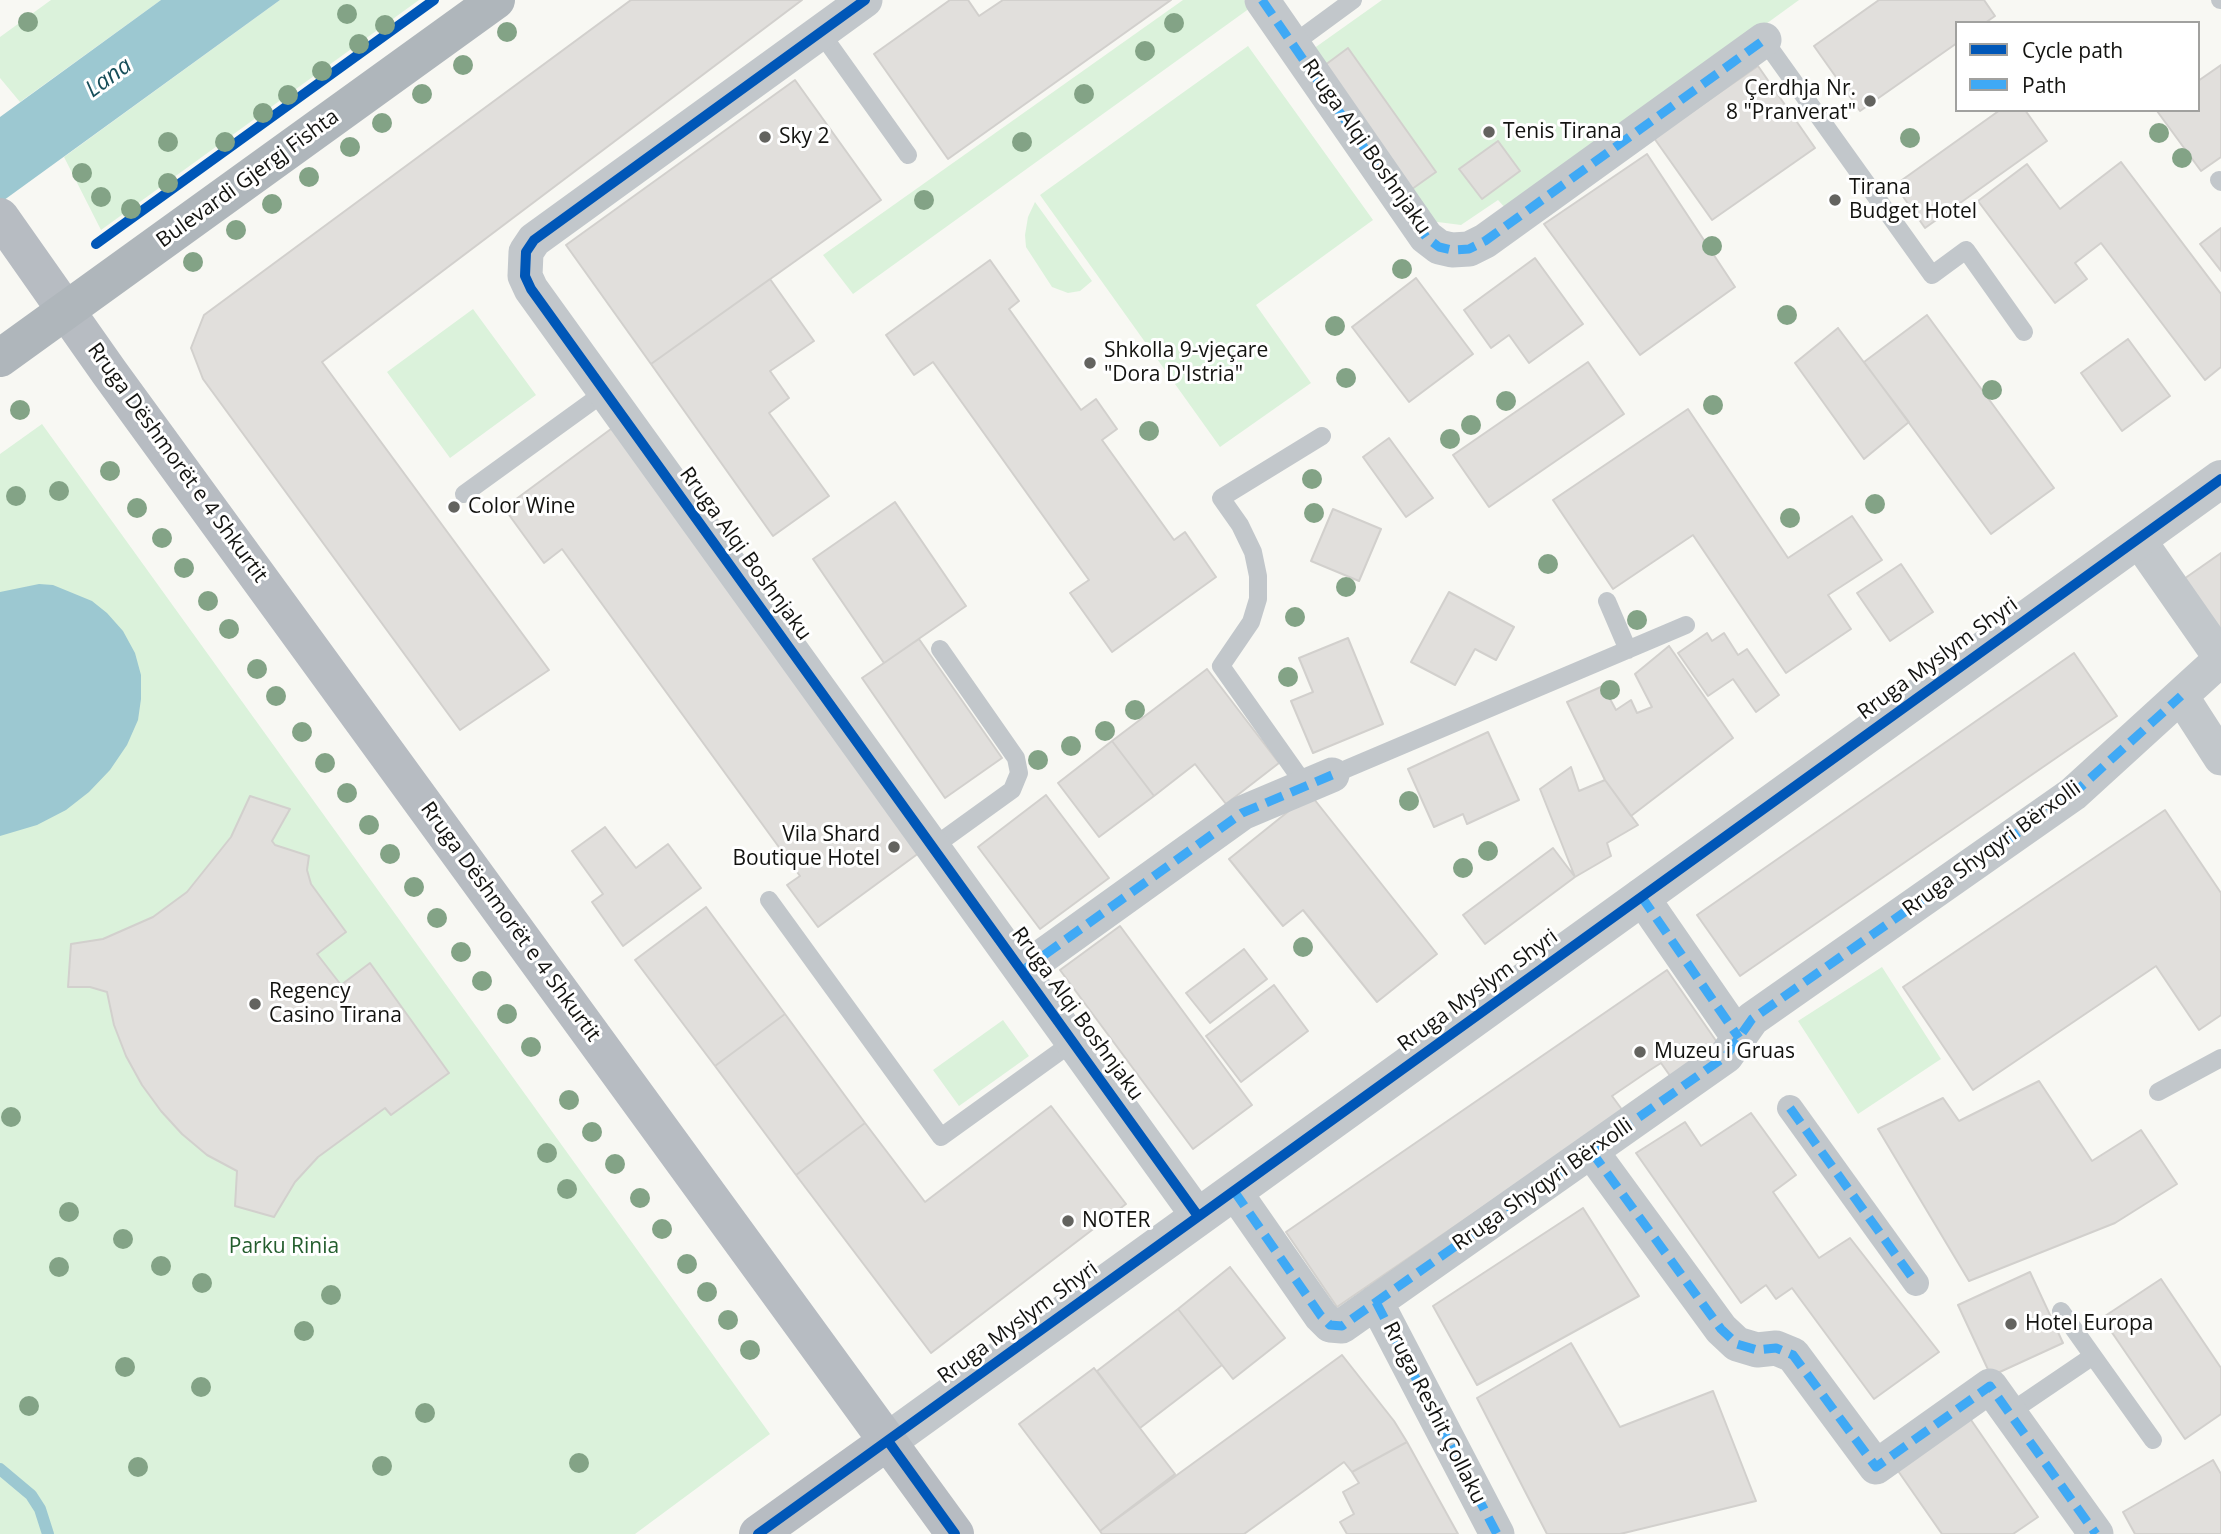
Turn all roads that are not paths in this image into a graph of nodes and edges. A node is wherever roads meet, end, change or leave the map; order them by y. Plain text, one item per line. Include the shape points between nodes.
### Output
1 (496, 0) edge
2 (865, 0) edge
3 (1353, 0) edge
4 (1266, 13) edge
5 (821, 33) junction
6 (1764, 40) joint
7 (1293, 44) junction
8 (908, 155) dead end
9 (0, 217) edge
10 (66, 310) junction
11 (2024, 332) dead end
12 (0, 358) edge
13 (604, 392) junction
14 (1322, 436) dead end
15 (2221, 479) edge
16 (464, 494) dead end
17 (2138, 539) junction
18 (1606, 601) dead end
19 (1686, 625) dead end
20 (940, 649) dead end
21 (1628, 650) junction
22 (2221, 659) edge
23 (2180, 696) junction
24 (2221, 758) edge
25 (1318, 780) junction
26 (933, 847) junction
27 (1641, 897) junction
28 (769, 900) dead end
29 (1022, 971) junction
30 (1739, 1038) junction
31 (1073, 1042) junction
32 (2221, 1058) edge
33 (2158, 1092) dead end
34 (1790, 1108) dead end
35 (1591, 1151) junction
36 (1234, 1191) junction
37 (1198, 1216) junction
38 (1916, 1283) dead end
39 (1376, 1301) junction
40 (2061, 1311) dead end
41 (2093, 1356) junction
42 (2009, 1413) junction
43 (2153, 1440) dead end
44 (888, 1441) junction
45 (758, 1534) edge
46 (955, 1534) edge
47 (1497, 1534) edge
48 (2096, 1534) edge

1 - 10 main road, Bulevardi Gjergj Fishta
2 - 5 street, Rruga Alqi Boshnjaku
3 - 7 lane
4 - 7 street, Rruga Alqi Boshnjaku
5 - 8 lane
5 - 13 street, Rruga Alqi Boshnjaku via 534,240 526,251 531,289
6 - 7 street, Rruga Alqi Boshnjaku via 1485,241 1469,249 1452,250 1426,237
6 - 11 lane via 1932,275 1966,250
9 - 10 main road, Rruga Dëshmorët e 4 Shkurtit
10 - 12 main road, Bulevardi Gjergj Fishta
10 - 44 main road, Rruga Dëshmorët e 4 Shkurtit
13 - 16 lane
13 - 26 street, Rruga Alqi Boshnjaku
14 - 25 lane via 1221,498 1253,552 1258,576 1251,622 1221,666
15 - 17 street, Rruga Myslym Shyri
17 - 22 street
17 - 27 street, Rruga Myslym Shyri
18 - 21 lane
19 - 21 lane
20 - 26 lane via 1016,758 1019,773 1012,790
21 - 25 lane
22 - 23 street, Rruga Shyqyri Bërxolli
23 - 24 street
23 - 30 street, Rruga Shyqyri Bërxolli via 2073,794 1752,1019
25 - 29 street, Rruga Alqi Boshnjaku via 1242,813
26 - 29 street, Rruga Alqi Boshnjaku
27 - 30 street
27 - 36 street, Rruga Myslym Shyri
28 - 31 lane, Rruga Alqi Boshnjaku via 941,1137
29 - 31 street, Rruga Alqi Boshnjaku
30 - 35 street, Rruga Shyqyri Bërxolli via 1726,1056
31 - 37 street, Rruga Alqi Boshnjaku
32 - 33 lane
34 - 38 street
35 - 39 street, Rruga Shyqyri Bërxolli
35 - 42 street via 1721,1329 1737,1344 1757,1350 1776,1348 1793,1355 1875,1468 1990,1386
36 - 37 street, Rruga Myslym Shyri
36 - 39 street, Rruga Reshit Çollaku via 1330,1325 1342,1326
37 - 44 street, Rruga Myslym Shyri
39 - 47 street, Rruga Reshit Çollaku
40 - 41 lane
41 - 42 lane
41 - 43 lane
42 - 48 street
44 - 45 main road, Rruga Myslym Shyri
44 - 46 main road, Rruga Dëshmorët e 4 Shkurtit

